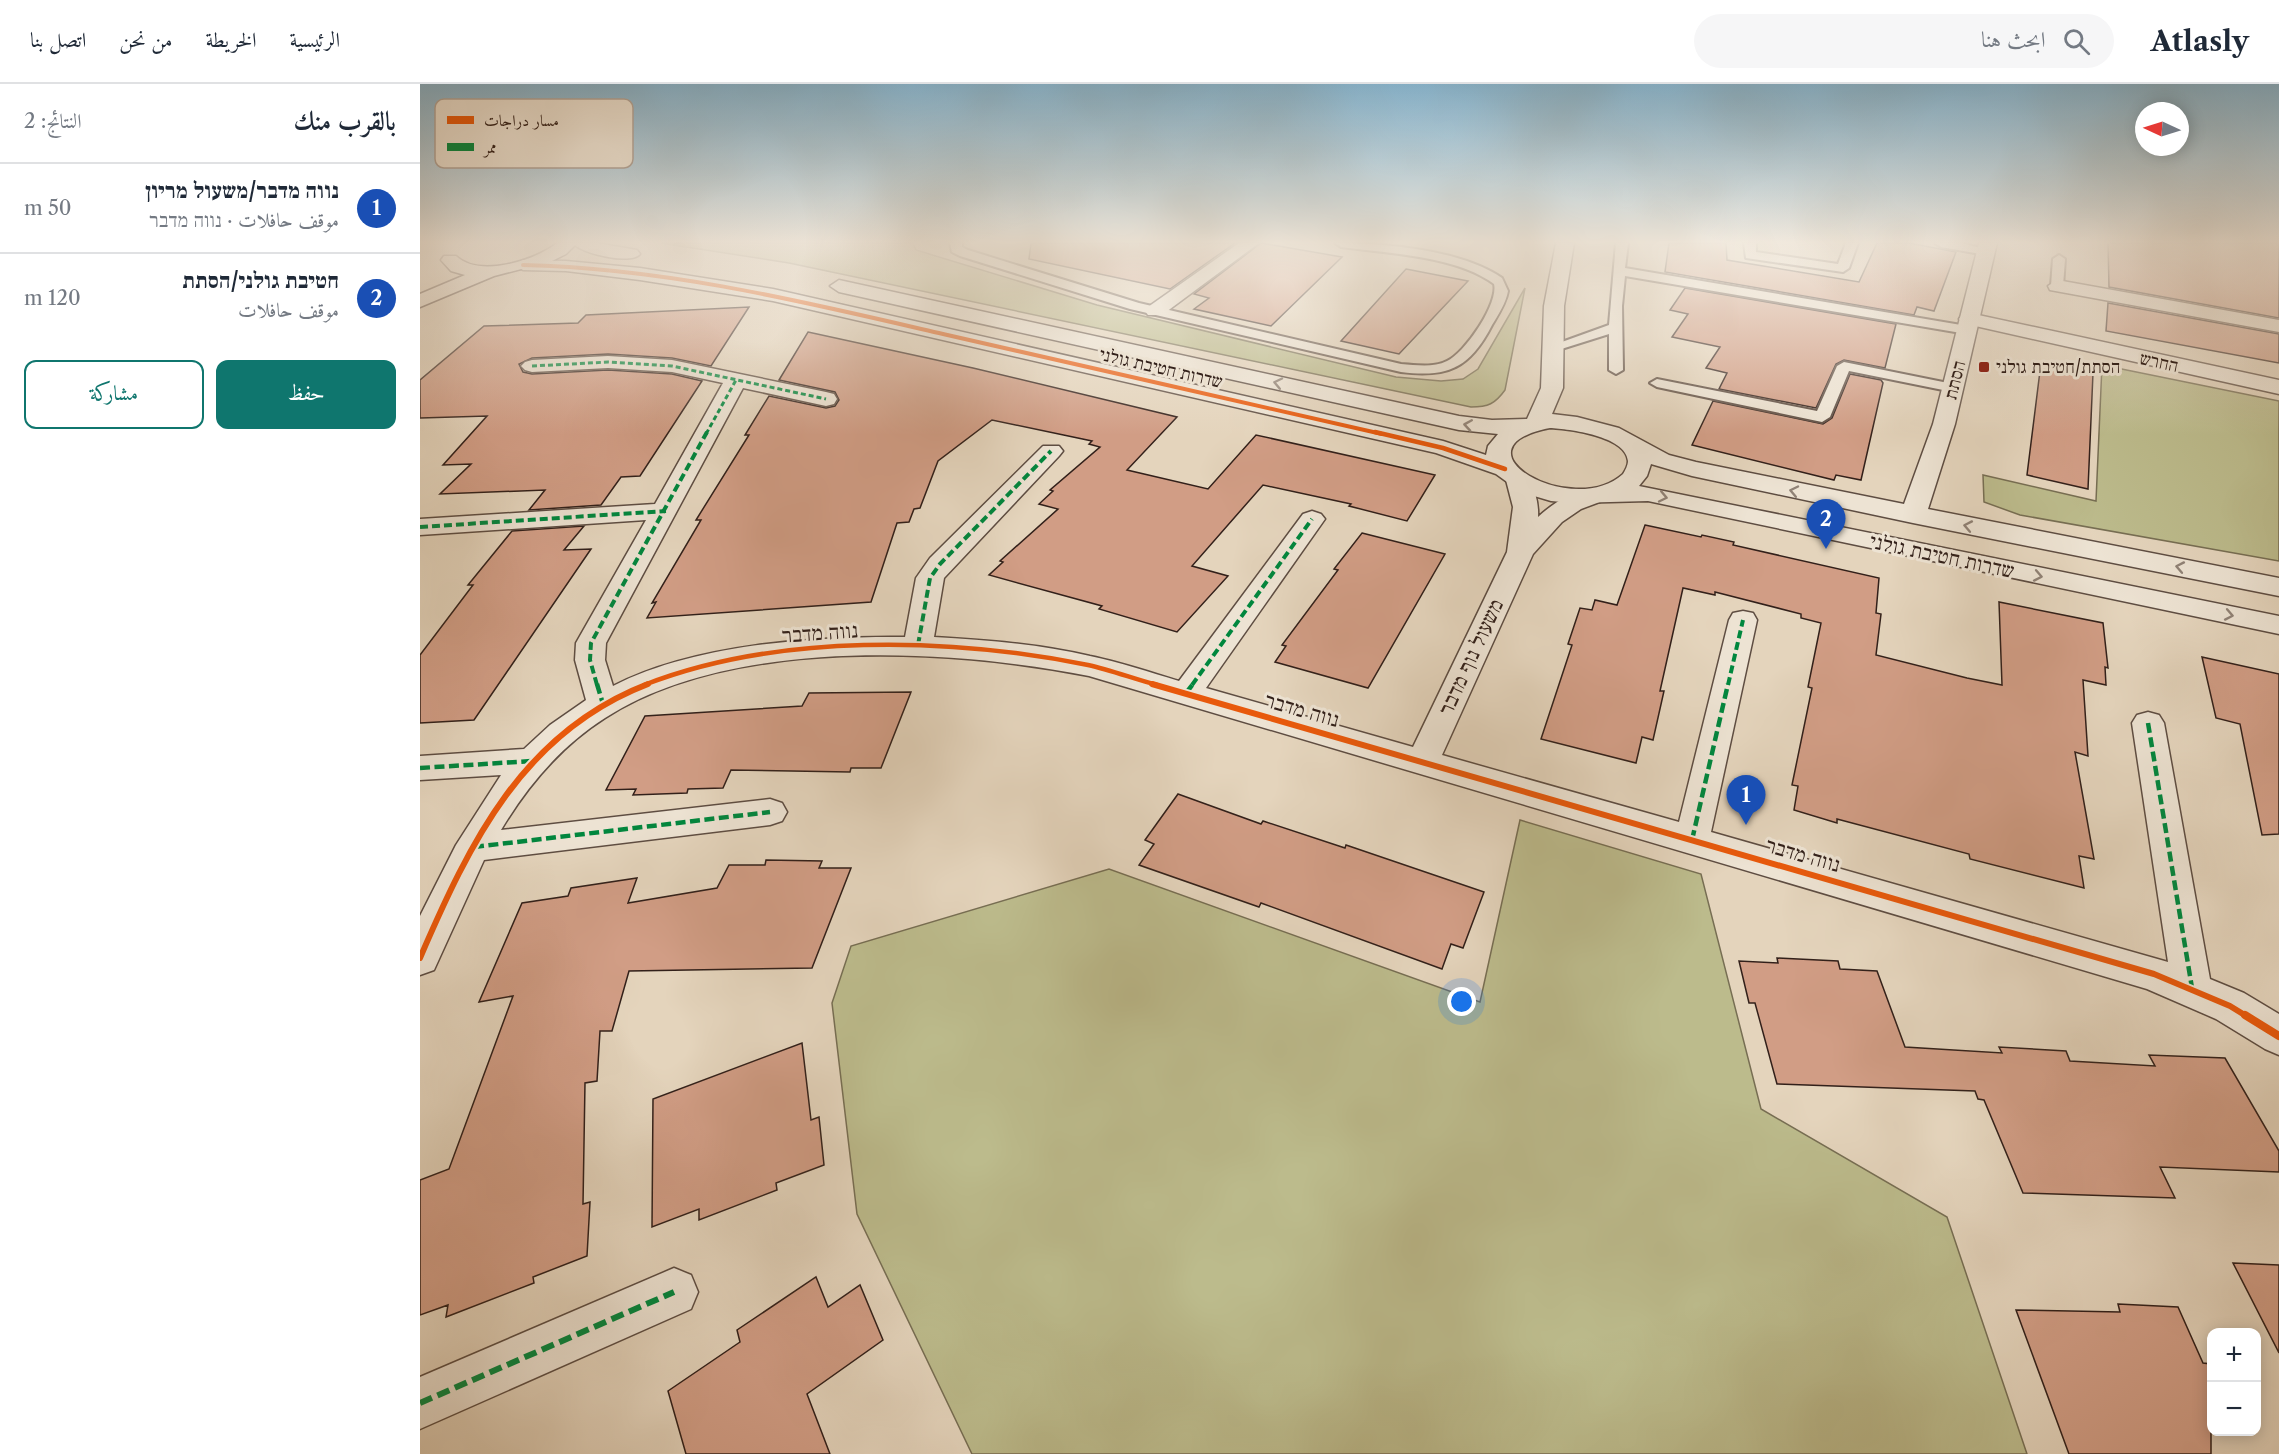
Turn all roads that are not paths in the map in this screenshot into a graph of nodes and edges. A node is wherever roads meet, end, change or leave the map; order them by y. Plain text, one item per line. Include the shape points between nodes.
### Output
1 (825, 307) edge
2 (933, 307) edge
3 (1141, 307) edge
4 (1161, 307) edge
5 (1495, 307) edge
6 (1554, 307) edge
7 (1616, 307) edge
8 (1851, 307) edge
9 (1972, 307) edge
10 (2173, 307) edge
11 (1155, 311) junction
12 (1968, 325) junction
13 (2279, 326) edge
14 (1615, 327) junction
15 (1555, 352) junction
16 (531, 366) dead end
17 (1616, 370) dead end
18 (736, 380) junction
19 (1657, 383) dead end
20 (2279, 387) edge
21 (1953, 388) junction
22 (826, 399) dead end
23 (1532, 424) junction
24 (1602, 428) junction
25 (1630, 445) junction
26 (1052, 451) dead end
27 (1511, 475) junction
28 (1600, 494) junction
29 (666, 511) junction
30 (1913, 515) junction
31 (1312, 519) dead end
32 (420, 527) edge
33 (1520, 553) junction
34 (2279, 587) edge
35 (1743, 620) dead end
36 (2279, 625) edge
37 (918, 645) junction
38 (1186, 693) junction
39 (603, 704) junction
40 (2148, 723) dead end
41 (532, 761) junction
42 (1422, 762) junction
43 (420, 768) edge
44 (770, 812) dead end
45 (1692, 840) junction
46 (474, 847) junction
47 (420, 958) edge
48 (2192, 988) junction
49 (2279, 1036) edge
50 (674, 1292) dead end
51 (420, 1403) edge

1 - 27 street, שדרות חטיבת גולני via 1433,446
23 -> 2 street, שדרות חטיבת גולני via 1492,428 1459,423
3 - 11 lane
4 - 11 street
5 - 11 lane via 1472,349 1449,368 1417,371
6 - 15 street
7 - 14 lane
8 - 12 lane
9 - 12 street, הסתת
10 - 13 street
12 - 20 street, החרש
12 - 21 street, הסתת
14 - 15 lane
14 - 17 lane
15 - 23 street via 1552,388
15 - 24 street via 1559,374 1573,401 1588,420
16 - 18 street via 644,363
18 - 22 street
18 - 29 street
19 - 21 lane via 1822,417 1844,366
21 - 30 street, הסתת
23 - 24 street, שדרות חטיבת גולני via 1577,422
23 - 27 street, משעול נוף מדבר via 1509,434 1500,447 1498,454
24 - 25 street, שדרות חטיבת גולני
25 - 28 street, משעול נוף מדבר via 1639,460 1636,474 1623,486
30 -> 25 street, שדרות חטיבת גולני via 1692,470
26 - 37 street via 930,578
27 - 28 street, שדרות חטיבת גולני via 1538,490 1559,495
27 - 33 street, משעול נוף מדבר via 1526,507
28 - 33 street, משעול נוף מדבר via 1559,510
28 -> 36 street, שדרות חטיבת גולני via 1648,494
29 - 32 street
29 - 39 street via 591,643 590,660
34 -> 30 street, שדרות חטיבת גולני
31 - 38 street
33 - 42 street, משעול נוף מדבר
35 - 45 street
37 - 38 street, נווה מדבר via 990,649 1057,659
37 - 39 street, נווה מדבר via 733,658 654,680
38 - 42 street, נווה מדבר
39 - 41 street, נווה מדבר via 566,729
40 - 48 street
41 - 43 street
41 - 46 street, נווה מדבר via 502,800
42 - 45 street, נווה מדבר
44 - 46 street
45 - 48 street, נווה מדבר
46 - 47 street, נווה מדבר
48 - 49 street, נווה מדבר
50 - 51 street

